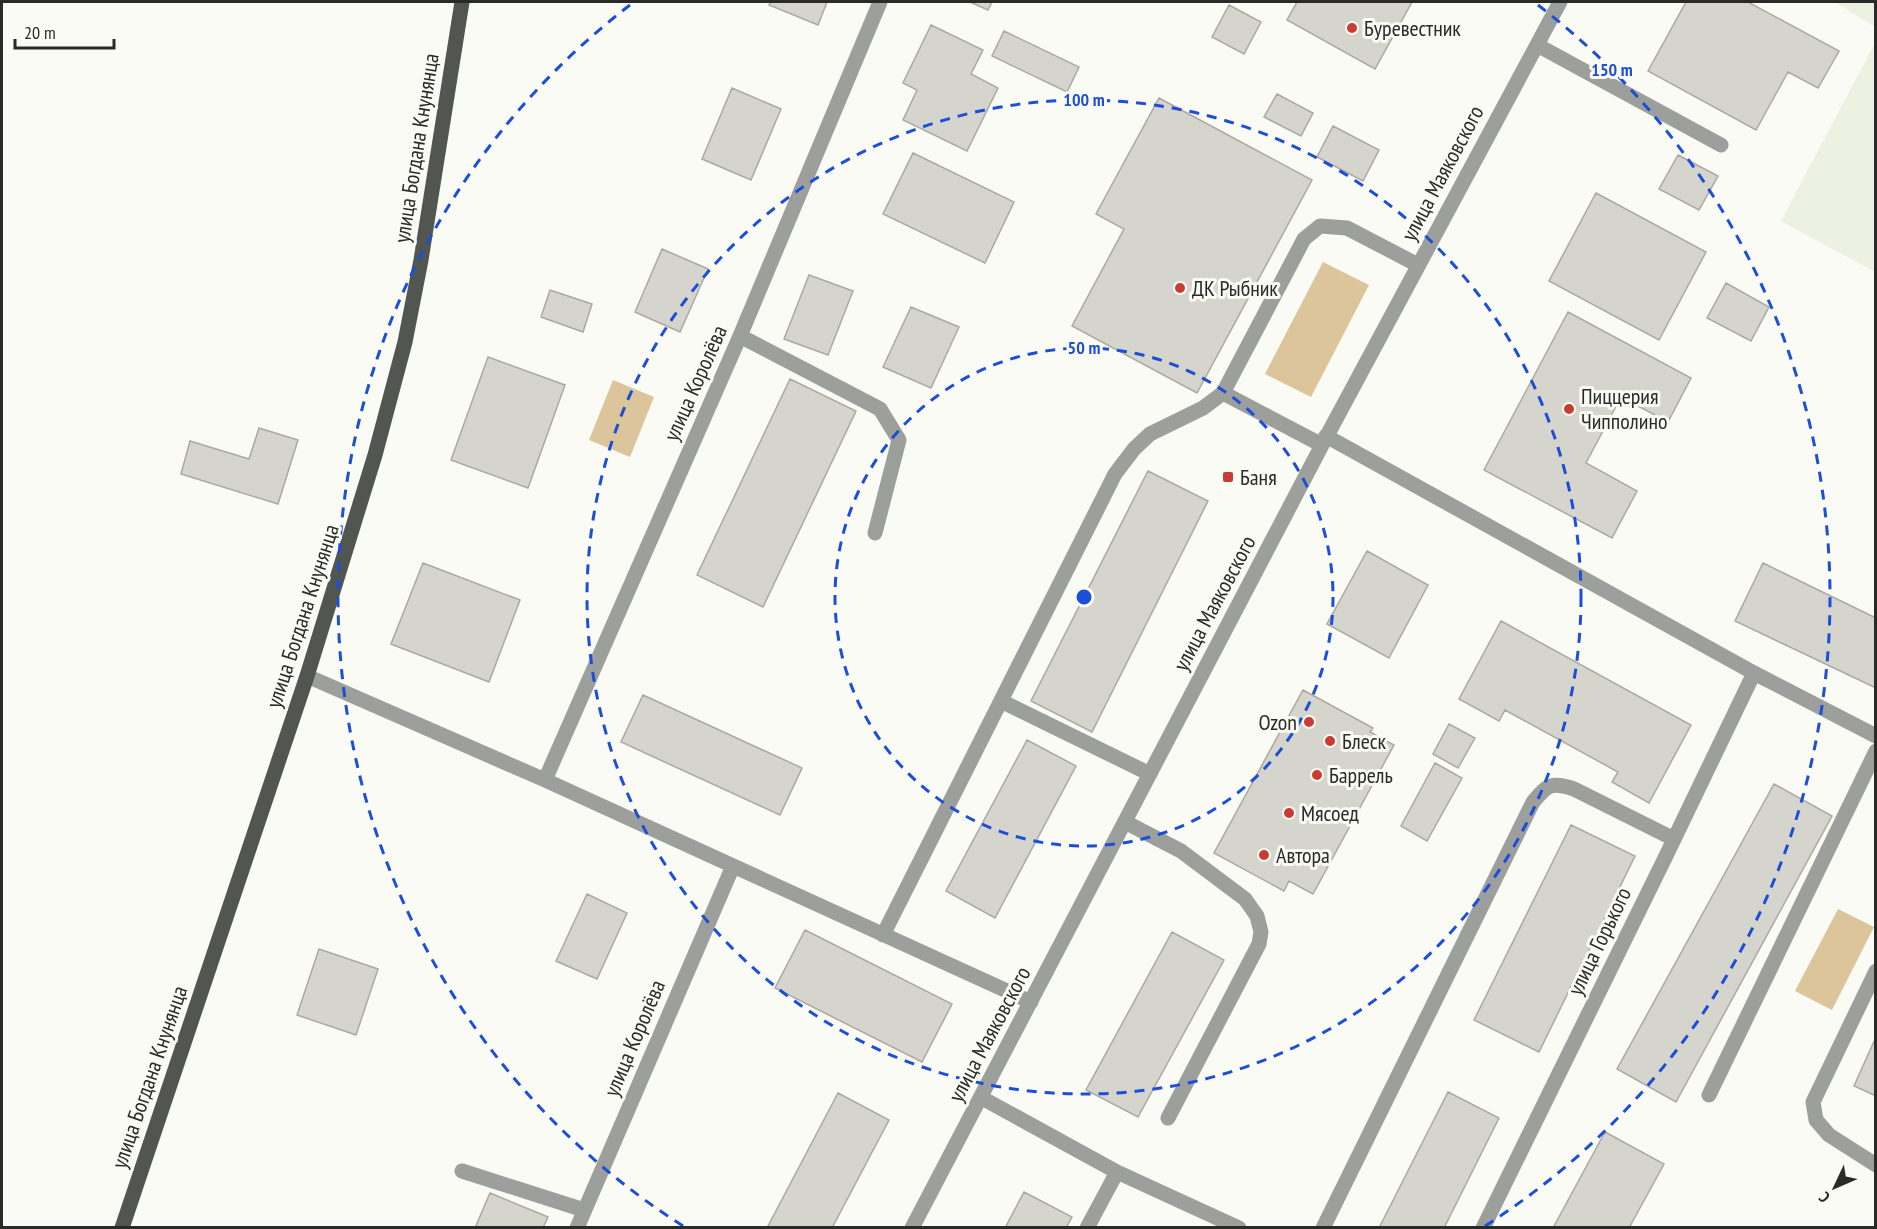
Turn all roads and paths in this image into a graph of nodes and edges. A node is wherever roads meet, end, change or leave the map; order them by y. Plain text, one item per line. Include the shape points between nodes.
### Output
1 (462, 2) edge
2 (880, 2) edge
3 (1560, 2) edge
4 (1537, 45) junction
5 (1721, 145) dead end
6 (1418, 265) junction
7 (740, 336) junction
8 (1223, 393) junction
9 (1324, 441) junction
10 (874, 532) dead end
11 (1754, 673) junction
12 (307, 676) junction
13 (1001, 701) junction
14 (1875, 736) edge
15 (1875, 751) edge
16 (1150, 774) junction
17 (545, 780) junction
18 (1125, 822) junction
19 (1674, 839) junction
20 (733, 866) junction
21 (883, 935) junction
22 (1875, 971) edge
23 (1031, 1002) junction
24 (1709, 1095) dead end
25 (982, 1098) junction
26 (1168, 1118) dead end
27 (1875, 1165) edge
28 (462, 1171) dead end
29 (1117, 1172) junction
30 (584, 1210) junction
31 (122, 1227) edge
32 (577, 1227) edge
33 (912, 1227) edge
34 (1088, 1227) edge
35 (1239, 1227) edge
36 (1323, 1227) edge
37 (1483, 1227) edge

1 - 12 main road, улица Богдана Кнунянца via 405,342 363,497
2 - 7 street, улица Королёва
3 - 4 street, улица Маяковского
4 - 5 street
4 - 6 street, улица Маяковского
6 - 8 street via 1347,228 1320,226 1304,239
6 - 9 street, улица Маяковского
7 - 10 street via 880,409 899,440
7 - 17 street, улица Королёва
8 - 9 street
8 - 13 street via 1203,408 1150,434 1115,474
9 - 11 street
9 - 16 street, улица Маяковского
11 - 14 street
11 - 19 street, улица Горького
12 - 17 street
12 - 31 main road, улица Богдана Кнунянца
13 - 16 street
13 - 21 street
15 - 24 street
16 - 18 street, улица Маяковского
17 - 20 street
18 - 23 street, улица Маяковского
18 - 26 street via 1181,851 1245,899 1257,916 1261,932 1259,944
19 - 36 street via 1574,789 1558,784 1544,789 1527,813
19 - 37 street, улица Горького
20 - 21 street
20 - 30 street, улица Королёва
21 - 23 street
22 - 27 street via 1814,1102 1816,1120 1829,1135
23 - 25 street, улица Маяковского
25 - 29 street
25 - 33 street, улица Маяковского
28 - 30 street
29 - 34 street
29 - 35 street
30 - 32 street, улица Королёва

